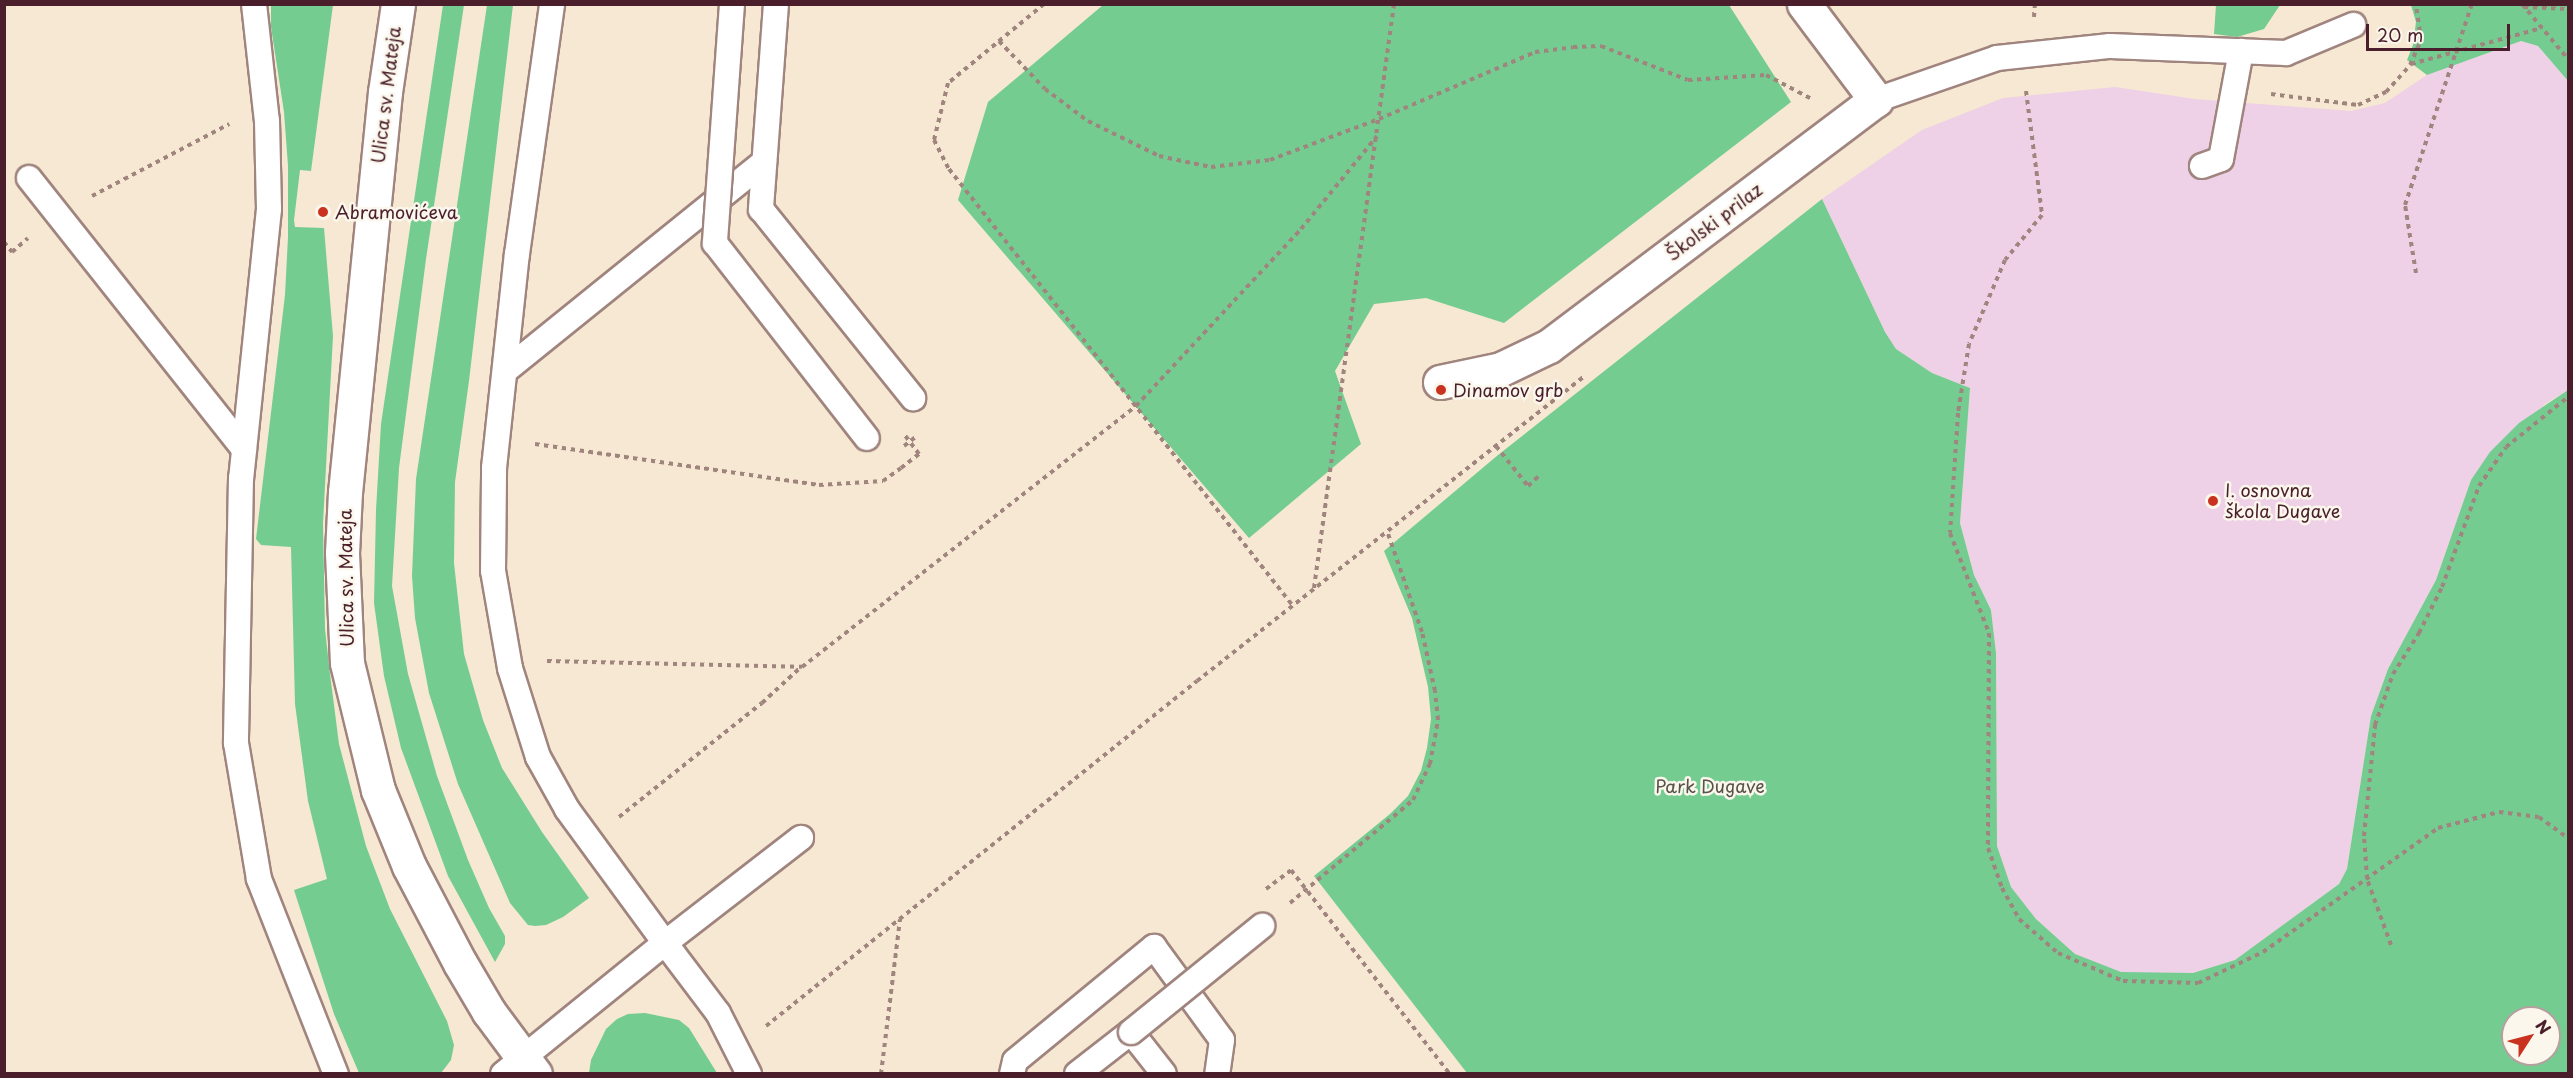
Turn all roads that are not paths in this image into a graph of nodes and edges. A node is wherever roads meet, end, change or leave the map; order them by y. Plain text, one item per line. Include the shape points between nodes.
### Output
1 (254, 4) edge
2 (398, 4) edge
3 (552, 4) edge
4 (732, 4) edge
5 (776, 4) edge
6 (1804, 4) edge
7 (2353, 25) dead end
8 (2241, 51) junction
9 (1876, 100) junction
10 (764, 162) junction
11 (2202, 166) dead end
12 (29, 178) dead end
13 (505, 371) junction
14 (1440, 382) dead end
15 (913, 398) dead end
16 (867, 438) dead end
17 (244, 449) junction
18 (801, 838) dead end
19 (1262, 926) road end
20 (665, 943) junction
21 (1131, 1032) junction
22 (520, 1069) edge
23 (336, 1074) edge
24 (749, 1074) edge
25 (1012, 1074) edge
26 (1077, 1074) edge
27 (1164, 1074) edge
28 (1217, 1074) edge

1 - 17 lane via 267,121 269,209
2 - 22 street, Ulica sv. Mateja via 385,92 345,492 342,553 347,663 378,790 409,866
3 - 13 lane
4 - 16 lane, bridge via 716,243
5 - 10 lane
6 - 9 street
7 - 8 lane via 2286,52
8 - 9 lane via 2110,46 1997,58
8 - 11 lane via 2221,159
9 - 14 street, Školski prilaz via 1549,346 1502,369
10 - 13 lane
10 - 15 lane via 761,208
12 - 17 lane
13 - 20 lane via 494,468 493,571 522,712 538,758 567,809
17 - 23 lane via 236,743 259,879
18 - 20 lane
19 - 21 lane, bridge
20 - 22 lane
20 - 24 lane via 718,1013
21 - 26 lane
21 - 27 lane
25 - 28 lane via 1015,1061 1154,947 1222,1040

